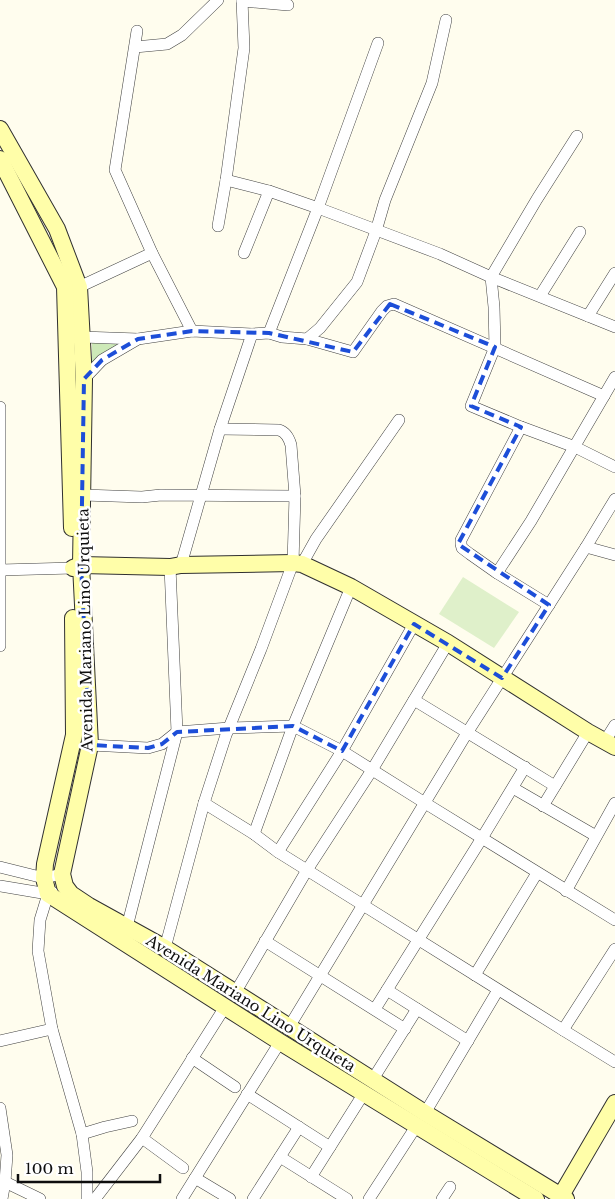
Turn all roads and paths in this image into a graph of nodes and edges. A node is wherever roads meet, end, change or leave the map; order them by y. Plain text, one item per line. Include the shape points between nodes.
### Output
1 (218, 0) edge
2 (242, 0) edge
3 (288, 5) dead end
4 (446, 20) dead end
5 (137, 31) dead end
6 (378, 43) dead end
7 (135, 47) junction
8 (0, 129) edge
9 (577, 136) dead end
10 (0, 158) edge
11 (226, 180) junction
12 (269, 191) junction
13 (318, 208) junction
14 (218, 226) dead end
15 (376, 231) junction
16 (580, 232) dead end
17 (152, 253) junction
18 (244, 253) dead end
19 (615, 273) edge
20 (491, 277) junction
21 (79, 287) junction
22 (540, 296) junction
23 (588, 316) junction
24 (615, 327) edge
25 (192, 331) junction
26 (269, 333) junction
27 (252, 334) junction
28 (82, 337) junction
29 (138, 339) junction
30 (306, 340) junction
31 (495, 347) junction
32 (615, 377) edge
33 (84, 379) junction
34 (604, 396) junction
35 (0, 407) edge
36 (399, 420) dead end
37 (520, 427) junction
38 (220, 428) junction
39 (0, 429) edge
40 (575, 447) junction
41 (615, 466) edge
42 (83, 495) junction
43 (200, 495) junction
44 (295, 496) junction
45 (615, 499) edge
46 (586, 547) junction
47 (615, 555) edge
48 (297, 563) junction
49 (77, 566) junction
50 (176, 566) junction
51 (0, 570) edge
52 (497, 573) junction
53 (351, 587) junction
54 (549, 605) junction
55 (414, 624) junction
56 (448, 643) junction
57 (0, 646) edge
58 (502, 678) junction
59 (414, 700) junction
60 (615, 725) edge
61 (293, 726) junction
62 (229, 728) junction
63 (177, 732) junction
64 (588, 732) junction
65 (467, 733) junction
66 (610, 744) edge
67 (90, 745) junction
68 (342, 750) junction
69 (525, 767) junction
70 (372, 770) junction
71 (555, 786) junction
72 (513, 788) junction
73 (425, 803) junction
74 (615, 803) edge
75 (204, 804) junction
76 (543, 806) junction
77 (254, 834) junction
78 (596, 836) junction
79 (482, 838) junction
80 (278, 852) junction
81 (0, 867) edge
82 (307, 870) junction
83 (538, 873) junction
84 (64, 880) junction
85 (0, 886) edge
86 (46, 886) junction
87 (566, 890) junction
88 (363, 905) junction
89 (615, 920) edge
90 (127, 927) junction
91 (419, 940) junction
92 (265, 941) junction
93 (166, 948) junction
94 (615, 949) edge
95 (475, 975) junction
96 (320, 977) junction
97 (387, 990) junction
98 (498, 990) junction
99 (236, 993) junction
100 (225, 1007) junction
101 (417, 1008) junction
102 (375, 1010) junction
103 (289, 1027) junction
104 (52, 1029) junction
105 (404, 1029) junction
106 (563, 1030) junction
107 (468, 1041) junction
108 (0, 1042) edge
109 (280, 1042) junction
110 (192, 1058) junction
111 (615, 1062) edge
112 (373, 1079) junction
113 (235, 1087) dead end
114 (364, 1093) junction
115 (247, 1094) junction
116 (615, 1103) edge
117 (0, 1110) edge
118 (421, 1119) junction
119 (132, 1122) dead end
120 (299, 1127) junction
121 (82, 1134) junction
122 (142, 1138) junction
123 (330, 1147) junction
124 (280, 1157) junction
125 (183, 1168) dead end
126 (311, 1177) junction
127 (196, 1178) junction
128 (2, 1182) edge
129 (450, 1187) dead end
130 (562, 1198) edge
131 (2, 1199) edge
132 (40, 1199) edge
133 (87, 1199) edge
134 (95, 1199) edge
135 (182, 1199) edge
136 (230, 1199) edge
137 (253, 1199) edge
138 (347, 1199) edge
139 (369, 1199) edge
140 (442, 1199) edge
141 (536, 1199) edge

1 - 7 street via 168,44
2 - 3 street
2 - 11 street via 244,48
4 - 15 street via 432,83 384,200
5 - 7 street
6 - 13 street
7 - 17 street via 114,170
8 - 21 main road, Avenida Mariano Lino Urquieta via 57,229
9 - 20 street
10 - 49 main road, Avenida Mariano Lino Urquieta via 65,287
11 - 12 street
11 - 14 street
12 - 13 street
12 - 18 street
13 - 15 street
13 - 26 street
15 - 20 street
15 - 30 street via 357,282 320,328
16 - 22 street
17 - 21 street
17 - 25 street
19 - 23 street
20 - 22 street
20 - 31 street
21 - 28 main road, Avenida Mariano Lino Urquieta
22 - 23 street
23 - 24 street
25 - 27 street
25 - 29 street
26 - 27 street
26 - 30 street
27 - 38 street
28 - 29 street
28 - 33 main road, Avenida Mariano Lino Urquieta
29 - 33 street via 102,360
30 - 31 street via 353,352 382,311 394,304
31 - 34 street
31 - 37 street via 471,406
32 - 34 street
33 - 42 main road, Avenida Mariano Lino Urquieta
34 - 40 street
35 - 39 street
36 - 48 street
37 - 40 street
37 - 52 street via 461,540 462,548
38 - 43 street
38 - 44 street via 283,431 291,445
39 - 51 street
40 - 41 street
40 - 52 street
42 - 43 street
42 - 49 main road, Avenida Mariano Lino Urquieta
43 - 44 street
43 - 50 street
44 - 48 street
45 - 46 street
46 - 47 street
46 - 54 street
48 - 50 main road
48 - 53 main road
48 - 62 street
49 - 50 main road
49 - 51 street
49 - 67 main road, Avenida Mariano Lino Urquieta
49 - 86 main road, Avenida Mariano Lino Urquieta via 74,735 45,864
50 - 63 street
51 - 57 street
52 - 54 street
53 - 55 main road
53 - 61 street
54 - 58 street
55 - 56 main road
55 - 68 street
56 - 58 main road
56 - 59 street
58 - 64 main road
58 - 65 street
59 - 65 street
59 - 70 street
60 - 66 street
61 - 62 street
61 - 68 street
61 - 77 street
62 - 63 street
62 - 75 street
63 - 67 street via 162,744 148,748
63 - 90 street
64 - 66 main road
64 - 71 street
65 - 69 street
65 - 73 street
67 - 84 main road, Avenida Mariano Lino Urquieta
68 - 70 street
68 - 80 street
69 - 71 street
69 - 72 street
70 - 73 street
70 - 82 street
71 - 76 street
72 - 76 street
72 - 79 street
73 - 79 street
73 - 88 street
74 - 78 street
75 - 77 street
75 - 93 street
76 - 78 street
77 - 80 street
78 - 87 street
79 - 83 street
79 - 91 street
80 - 82 street
81 - 86 street
82 - 88 street
82 - 92 street
83 - 87 street
83 - 95 street
84 - 86 street
84 - 90 main road, Avenida Mariano Lino Urquieta via 71,894
85 - 86 street
86 - 100 main road, Avenida Mariano Lino Urquieta
86 - 104 street via 38,950
87 - 89 street
88 - 91 street
88 - 96 street
90 - 93 main road, Avenida Mariano Lino Urquieta
91 - 95 street
91 - 97 street
92 - 96 street
92 - 99 street
93 - 99 main road, Avenida Mariano Lino Urquieta
94 - 106 street
95 - 98 street
96 - 102 street
96 - 103 street
97 - 101 street
97 - 102 street
98 - 106 street
98 - 107 street
99 - 103 main road, Avenida Mariano Lino Urquieta
100 - 109 main road, Avenida Mariano Lino Urquieta
100 - 110 street
101 - 105 street
101 - 107 street
102 - 105 street
103 - 112 main road, Avenida Mariano Lino Urquieta
104 - 108 street
104 - 121 street
105 - 112 street
106 - 111 street
107 - 118 street
109 - 114 main road, Avenida Mariano Lino Urquieta
109 - 115 street
110 - 113 street
110 - 122 street
112 - 118 main road, Avenida Mariano Lino Urquieta
114 - 118 main road, Avenida Mariano Lino Urquieta
114 - 123 street
115 - 120 street
115 - 127 street
116 - 130 main road
117 - 128 street via 6,1155
118 - 130 main road, Avenida Mariano Lino Urquieta
118 - 139 street
118 - 141 main road, Avenida Mariano Lino Urquieta
119 - 121 street
120 - 123 street
120 - 124 street
121 - 133 street
122 - 125 street
122 - 134 street
123 - 126 street
124 - 126 street
124 - 137 street
126 - 138 street
127 - 135 street
127 - 136 street
128 - 131 street
128 - 132 street
129 - 140 street

